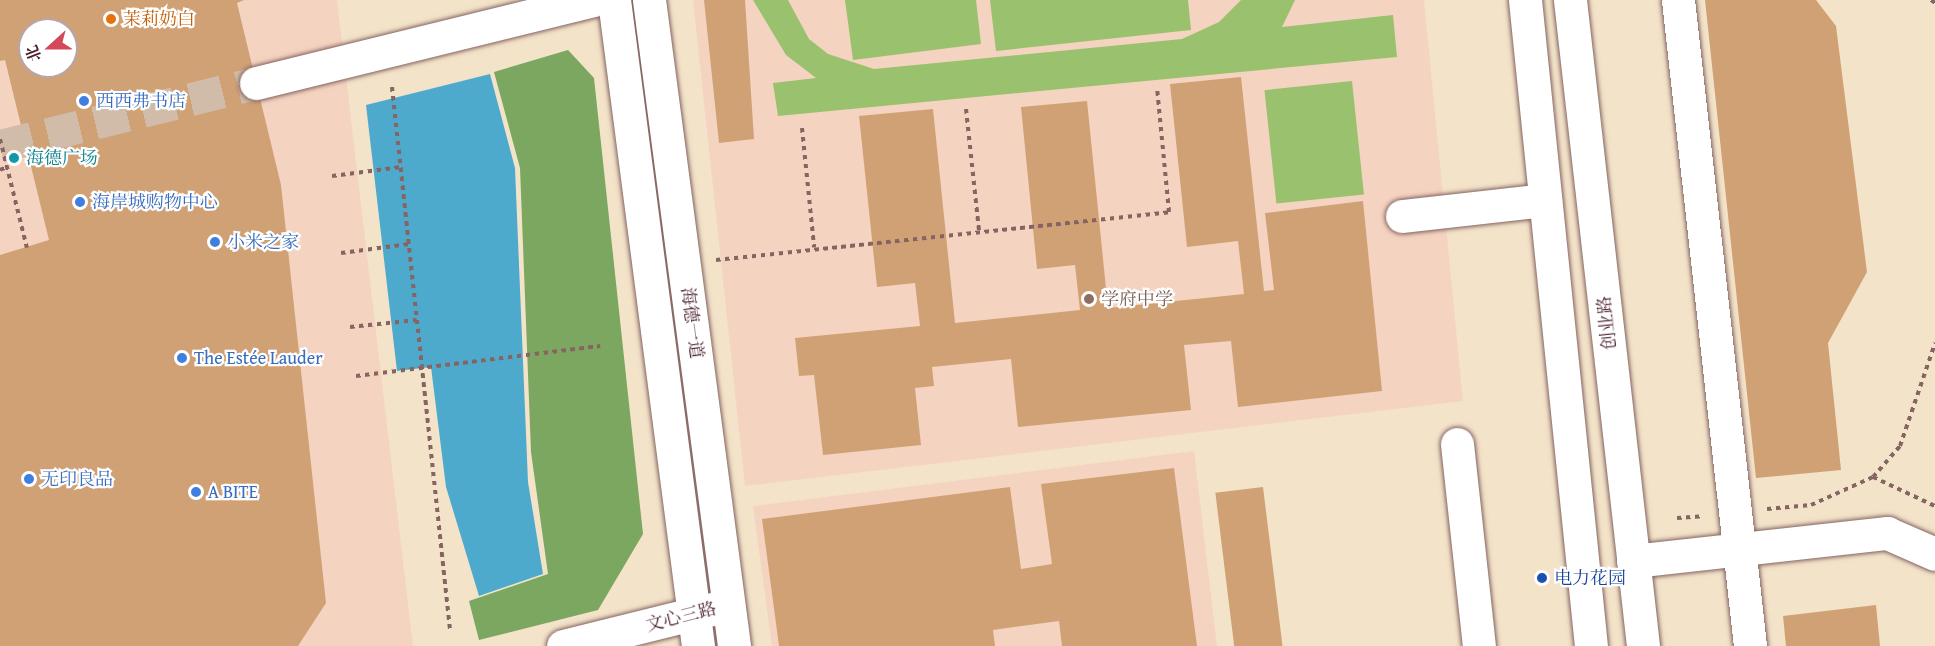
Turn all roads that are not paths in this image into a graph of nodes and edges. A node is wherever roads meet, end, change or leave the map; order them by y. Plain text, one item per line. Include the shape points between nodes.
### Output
1 (593, 0) edge
2 (614, 0) edge
3 (649, 0) edge
4 (1524, 0) edge
5 (1570, 0) edge
6 (1678, 0) edge
7 (256, 83) tunnel mouth
8 (1545, 200) junction
9 (1401, 216) dead end
10 (1457, 444) dead end
11 (1739, 549) junction
12 (1935, 554) edge
13 (1633, 561) junction
14 (732, 629) edge
15 (695, 637) edge
16 (563, 646) edge
17 (1479, 646) edge
18 (1592, 646) edge
19 (1643, 646) edge
20 (1750, 646) edge

1 - 7 street
2 - 15 street, 海德一道
3 - 14 street, 海德一道
4 - 8 street
5 - 13 street, 创业路
6 - 11 street
8 - 9 street
8 - 18 street
10 - 17 street
11 - 12 street via 1887,533
11 - 13 street
11 - 20 street
13 - 19 street, 创业路
14 - 15 street, 文心三路
15 - 16 street, 文心三路

